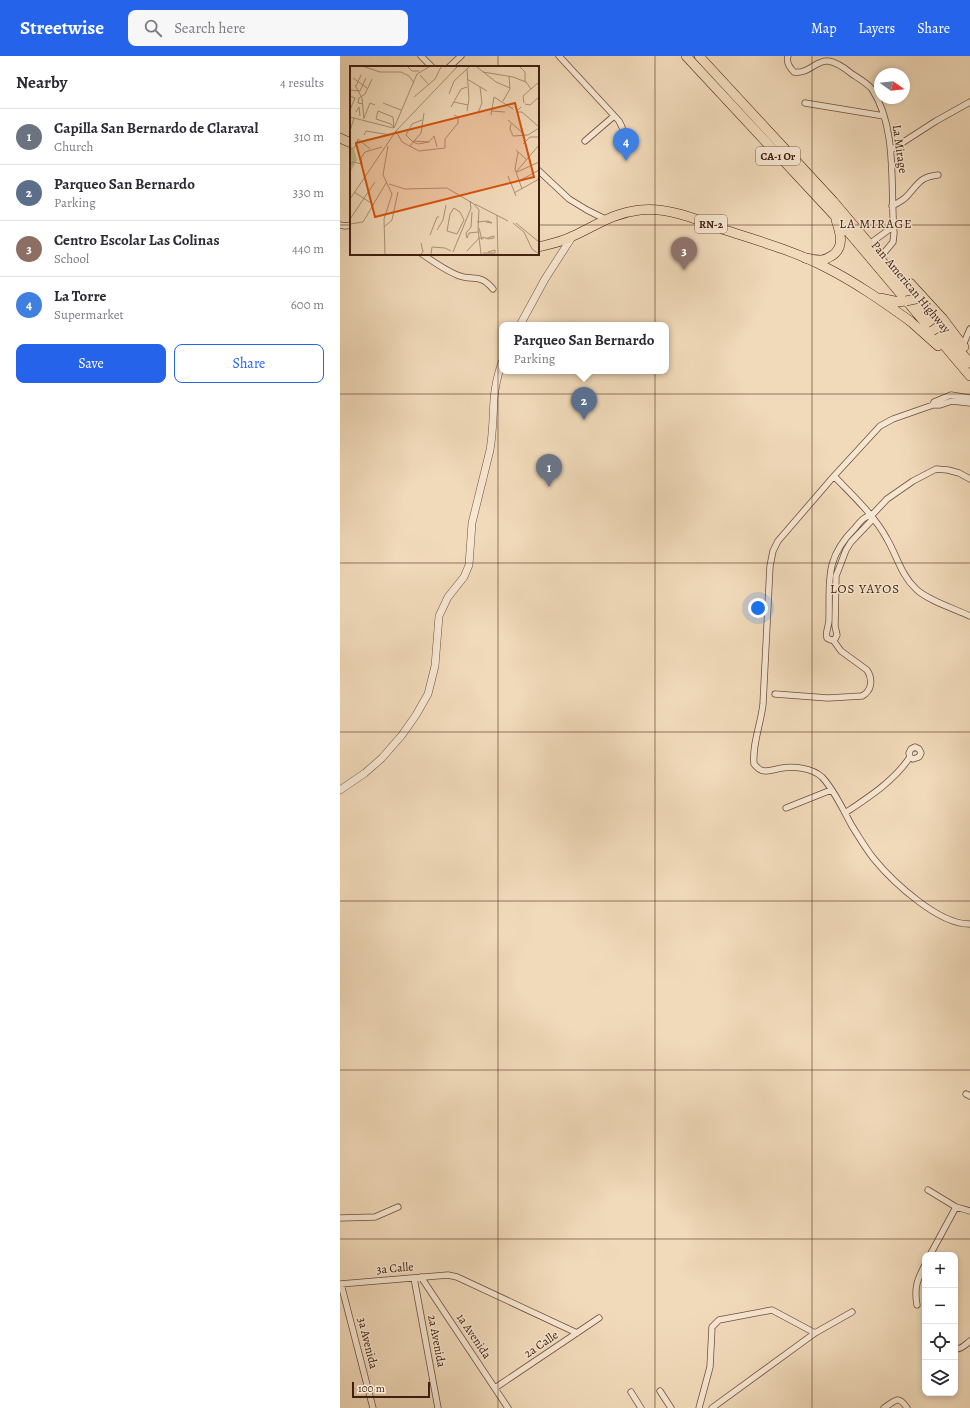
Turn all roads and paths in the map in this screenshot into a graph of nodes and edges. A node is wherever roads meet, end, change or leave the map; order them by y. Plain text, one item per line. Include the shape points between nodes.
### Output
1 (421, 56) edge
2 (461, 56) edge
3 (559, 56) edge
4 (686, 56) edge
5 (699, 56) edge
6 (788, 56) edge
7 (431, 66) edge
8 (450, 66) edge
9 (970, 102) edge
10 (804, 103) dead end
11 (614, 116) junction
12 (884, 116) junction
13 (622, 127) dead end
14 (340, 138) edge
15 (585, 141) dead end
16 (350, 143) edge
17 (891, 150) junction
18 (539, 171) edge
19 (938, 175) dead end
20 (833, 201) junction
21 (892, 206) junction
22 (834, 215) junction
23 (605, 219) junction
24 (340, 224) edge
25 (350, 225) edge
26 (894, 226) junction
27 (572, 237) junction
28 (872, 242) junction
29 (539, 247) edge
30 (883, 254) junction
31 (424, 255) edge
32 (805, 258) junction
33 (493, 289) dead end
34 (877, 297) junction
35 (922, 297) junction
36 (905, 301) junction
37 (910, 321) junction
38 (522, 322) edge
39 (942, 322) junction
40 (970, 329) edge
41 (929, 330) junction
42 (963, 345) junction
43 (938, 346) junction
44 (970, 354) edge
45 (970, 363) edge
46 (499, 372) edge
47 (970, 376) edge
48 (970, 384) edge
49 (970, 398) edge
50 (970, 403) edge
51 (933, 405) junction
52 (834, 476) junction
53 (970, 479) edge
54 (872, 515) junction
55 (970, 616) edge
56 (833, 640) junction
57 (775, 694) dead end
58 (910, 757) dead end
59 (340, 790) edge
60 (831, 790) junction
61 (786, 808) dead end
62 (845, 813) junction
63 (970, 924) edge
64 (928, 1190) dead end
65 (398, 1207) dead end
66 (956, 1207) junction
67 (970, 1211) edge
68 (340, 1218) edge
69 (932, 1252) edge
70 (922, 1272) edge
71 (421, 1277) junction
72 (414, 1278) junction
73 (341, 1284) edge
74 (917, 1305) dead end
75 (852, 1312) dead end
76 (599, 1318) dead end
77 (577, 1333) junction
78 (815, 1333) junction
79 (970, 1341) edge
80 (958, 1349) edge
81 (495, 1388) junction
82 (660, 1391) dead end
83 (631, 1392) dead end
84 (373, 1408) edge
85 (438, 1408) edge
86 (508, 1408) edge
87 (642, 1408) edge
88 (671, 1408) edge
89 (699, 1408) edge
90 (712, 1408) edge
91 (884, 1408) edge
92 (906, 1408) edge

1 - 7 street
2 - 8 street
3 - 11 street
4 - 22 main road, Pan-American Highway / CA-1 Or
5 - 20 main road, Pan-American Highway / CA-1 Or
6 - 12 street, La Mirage via 789,66 794,72 802,73 827,61 849,72 871,88
9 - 17 street
10 - 12 street
11 - 13 street
11 - 15 street
12 - 17 street, La Mirage
14 - 16 main road
17 - 21 street, La Mirage
18 - 23 street via 569,199
19 - 21 street via 923,179 908,196
20 - 28 main road
20 - 45 main road, Pan-American Highway / CA-1 Or
21 - 26 street, La Mirage
22 - 32 main road via 841,240 838,250 825,259
22 - 36 main road
22 - 47 main road, Pan-American Highway / CA-1 Or
23 - 27 main road, RN-2
23 - 32 main road, RN-2 via 628,212 660,210 685,215
24 - 25 street
26 - 28 street
26 - 30 street, La Mirage via 894,238
27 - 29 main road, RN-2
27 - 38 street
28 - 30 main road
30 - 35 main road
31 - 33 street via 457,275 486,281
32 - 34 main road, RN-2
34 - 36 main road, RN-2
34 - 37 main road, RN-2
35 - 36 main road, bridge
35 - 39 main road
36 - 41 main road
37 - 41 main road
37 - 43 main road
39 - 41 main road, bridge
39 - 42 main road
40 - 42 street
41 - 43 main road
42 - 44 main road
43 - 48 main road
46 - 59 street via 494,398 492,439 472,523 469,565 439,616 435,666 428,694 402,735 382,758 366,773
49 - 51 street via 951,395 934,402
50 - 51 street via 952,401 940,406
51 - 52 street via 880,426
52 - 54 street
52 - 60 street via 778,541 773,551 770,566 763,704 753,753 754,764 761,770 808,770 822,777
53 - 54 street via 959,473 936,469 900,490
54 - 55 street via 887,538 904,574 916,590
54 - 56 street via 871,521 846,550 840,563 836,576 837,635
54 - 56 street via 866,516 837,548 829,576 829,626 826,634
56 - 57 street via 841,651 869,673 871,684 866,694 828,698
58 - 62 street via 903,768 883,786
60 - 61 street
60 - 62 street
62 - 63 street via 874,859 900,885 929,910 958,923
64 - 66 street
65 - 68 street via 375,1217
66 - 67 street
66 - 69 street
70 - 74 street via 915,1291
71 - 72 street, 3a Calle
71 - 77 street, 3a Calle via 452,1276
71 - 81 street, 1a Avenida
72 - 73 street, 3a Calle
72 - 85 street, 2a Avenida
73 - 84 street, 3a Avenida
75 - 78 street
76 - 77 street, 2a Calle
77 - 81 street, 2a Calle
78 - 89 street via 772,1310 715,1322 712,1327 710,1367
78 - 90 street
79 - 80 street
81 - 86 street, 1a Avenida
82 - 88 street
83 - 87 street
91 - 92 street via 900,1400

